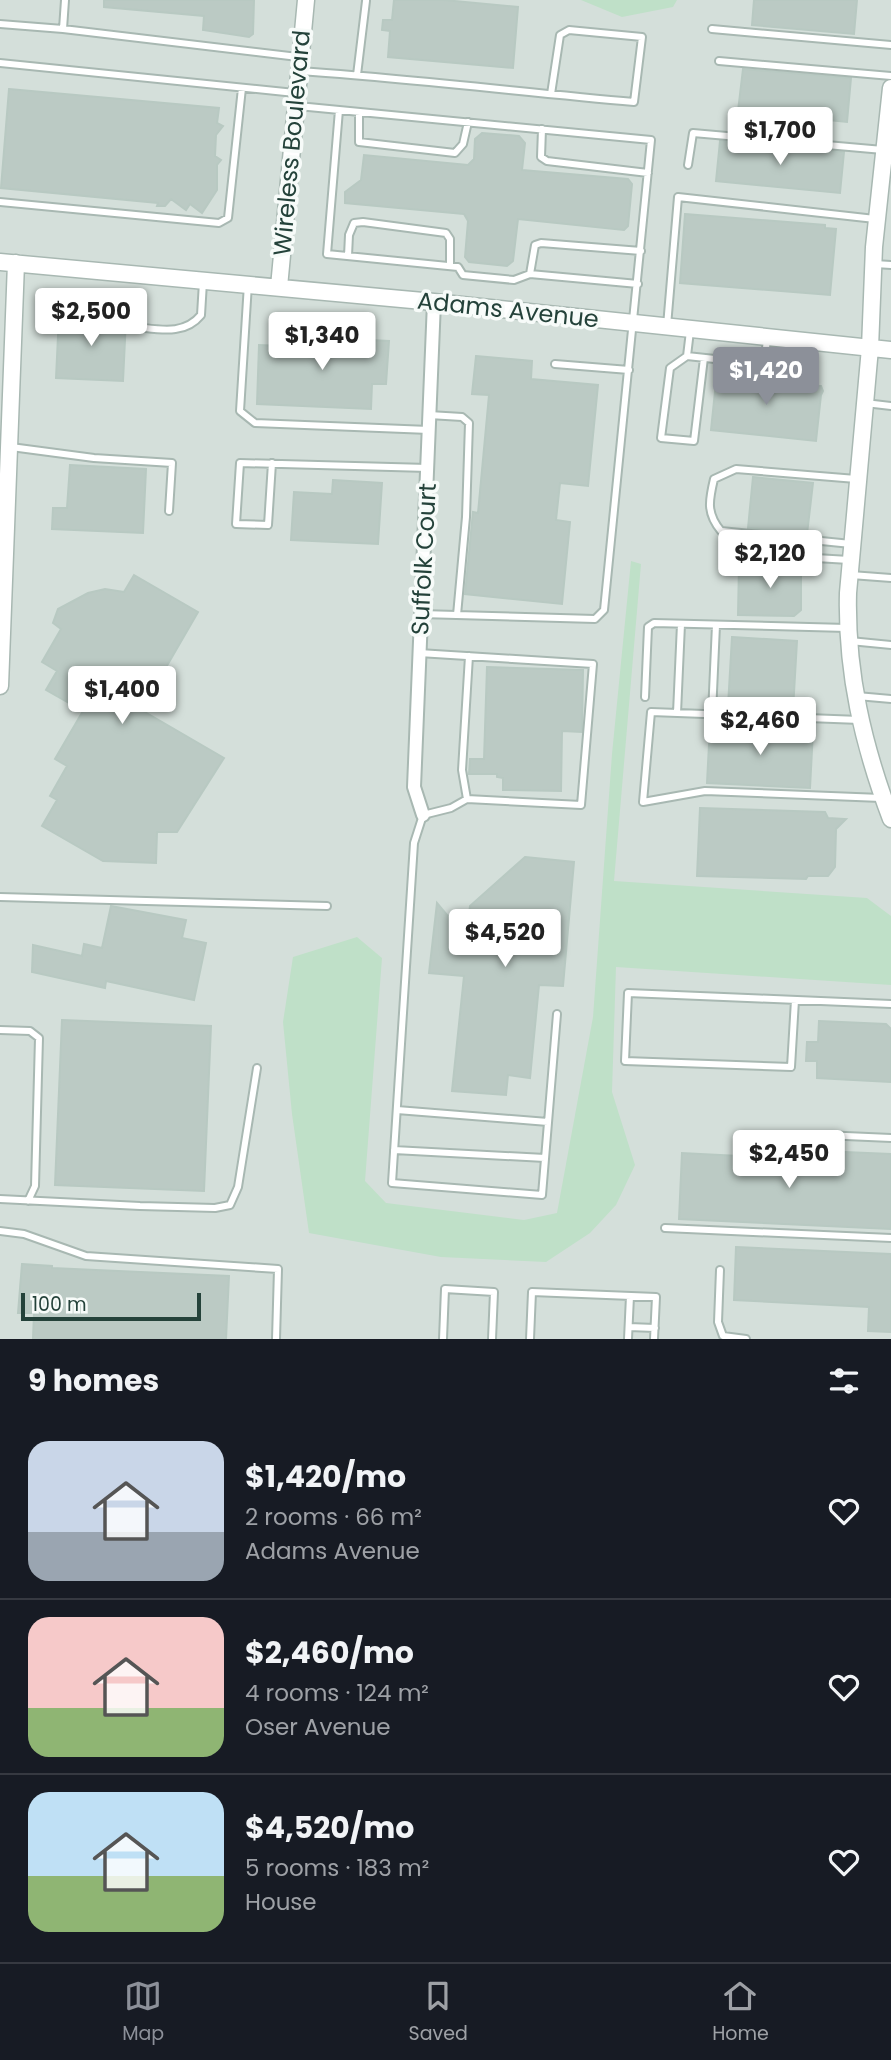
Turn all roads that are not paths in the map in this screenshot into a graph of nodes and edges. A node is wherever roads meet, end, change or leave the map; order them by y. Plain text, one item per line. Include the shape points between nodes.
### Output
1 (65, 0) edge
2 (306, 0) edge
3 (366, 1) edge
4 (0, 24) edge
5 (63, 29) junction
6 (712, 29) dead end
7 (891, 45) edge
8 (719, 61) dead end
9 (0, 63) edge
10 (300, 64) junction
11 (357, 75) junction
12 (891, 76) edge
13 (242, 88) junction
14 (891, 88) edge
15 (551, 94) junction
16 (296, 99) junction
17 (339, 110) junction
18 (359, 111) junction
19 (468, 122) junction
20 (542, 129) junction
21 (887, 147) edge
22 (688, 165) dead end
23 (648, 173) junction
24 (0, 202) edge
25 (877, 220) junction
26 (641, 251) junction
27 (348, 256) junction
28 (8, 262) edge
29 (874, 264) junction
30 (891, 265) edge
31 (450, 266) junction
32 (530, 274) junction
33 (204, 280) junction
34 (248, 284) junction
35 (638, 284) junction
36 (279, 287) junction
37 (434, 302) junction
38 (634, 323) junction
39 (667, 326) junction
40 (135, 327) dead end
41 (690, 329) junction
42 (7, 330) edge
43 (768, 337) junction
44 (870, 348) junction
45 (891, 350) edge
46 (687, 356) junction
47 (704, 358) junction
48 (555, 364) dead end
49 (629, 370) junction
50 (6, 371) edge
51 (865, 403) junction
52 (891, 406) edge
53 (429, 415) junction
54 (429, 430) junction
55 (9, 447) junction
56 (272, 463) junction
57 (428, 468) junction
58 (858, 479) junction
59 (169, 511) dead end
60 (750, 554) dead end
61 (851, 560) junction
62 (891, 578) edge
63 (421, 614) junction
64 (457, 615) junction
65 (1, 619) edge
66 (681, 624) junction
67 (716, 625) junction
68 (848, 634) junction
69 (891, 645) edge
70 (419, 653) junction
71 (469, 656) junction
72 (0, 686) edge
73 (855, 695) junction
74 (645, 697) dead end
75 (891, 699) edge
76 (677, 713) junction
77 (712, 714) junction
78 (860, 720) junction
79 (884, 791) edge
80 (467, 799) junction
81 (423, 815) junction
82 (891, 819) edge
83 (0, 897) edge
84 (327, 906) dead end
85 (794, 1000) junction
86 (891, 1004) edge
87 (557, 1013) dead end
88 (0, 1030) edge
89 (257, 1068) dead end
90 (397, 1110) junction
91 (548, 1122) junction
92 (823, 1135) dead end
93 (891, 1138) edge
94 (394, 1150) junction
95 (545, 1158) junction
96 (0, 1199) edge
97 (28, 1201) junction
98 (665, 1228) dead end
99 (0, 1231) edge
100 (891, 1238) edge
101 (720, 1270) dead end
102 (630, 1296) junction
103 (629, 1327) junction
104 (655, 1328) junction
105 (276, 1339) edge
106 (443, 1339) edge
107 (492, 1339) edge
108 (530, 1339) edge
109 (628, 1339) edge
110 (654, 1339) edge
111 (746, 1339) edge

1 - 5 lane
2 - 10 street, Wireless Boulevard
3 - 11 lane
4 - 5 lane
5 - 10 lane
6 - 7 lane
8 - 12 lane
9 - 13 lane
10 - 11 lane
10 - 16 street, Wireless Boulevard
11 - 15 lane
13 - 16 lane
13 - 24 lane via 228,218 219,223
14 - 21 street
15 - 15 lane via 634,102 642,37 569,30 560,35
16 - 17 lane
16 - 36 street, Wireless Boulevard
17 - 18 lane
17 - 27 lane via 327,254
18 - 19 lane
18 - 19 lane via 359,142 393,147 456,153
19 - 20 lane
20 - 23 lane via 541,158 547,162
20 - 23 lane via 651,140
21 - 22 lane via 692,133
21 - 25 street
23 - 26 lane
25 - 29 street
25 - 39 lane via 678,197
26 - 32 lane via 541,243 535,245
26 - 35 lane
27 - 31 lane
27 - 31 lane via 354,223 363,222 446,233
28 - 33 street, Adams Avenue
28 - 42 street
29 - 30 lane
29 - 44 street
31 - 32 lane via 458,267 463,275 514,280
32 - 35 lane
33 - 34 street, Adams Avenue
33 - 40 lane via 201,315 196,321 172,330
34 - 36 street, Adams Avenue
34 - 54 lane via 240,411 254,423
35 - 38 lane
36 - 37 street, Adams Avenue
37 - 38 street, Adams Avenue
37 - 53 street, Suffolk Court
38 - 39 street, Adams Avenue
38 - 49 lane
39 - 41 street, Adams Avenue
41 - 43 street, Adams Avenue
41 - 46 lane
42 - 50 street
43 - 44 street, Adams Avenue
43 - 47 lane via 761,363
44 - 45 street, Adams Avenue
44 - 51 street
46 - 47 lane
46 - 47 lane via 670,368 661,438 694,441
48 - 49 lane
49 - 64 lane via 604,610 595,620
50 - 55 street
51 - 52 lane
51 - 58 street
53 - 54 street, Suffolk Court
53 - 64 lane via 462,417 468,423 467,517
54 - 57 street, Suffolk Court
55 - 59 lane via 172,463
55 - 65 street
56 - 56 lane via 240,463 236,524 268,525
56 - 57 lane
57 - 63 street, Suffolk Court
58 - 61 street
58 - 61 lane via 736,469 713,479 708,506 721,531
60 - 61 lane
61 - 62 lane
61 - 68 street
63 - 64 lane
63 - 70 street, Suffolk Court
65 - 72 street
66 - 67 lane
66 - 74 lane via 648,627
66 - 76 lane
67 - 68 lane
67 - 77 lane
68 - 69 lane
68 - 73 street
70 - 71 lane
70 - 81 street, Suffolk Court via 414,787
71 - 80 lane via 462,770
71 - 80 lane via 593,664 581,805
73 - 75 lane
73 - 78 street
76 - 77 lane
76 - 79 lane via 651,712 643,802 705,791
77 - 78 lane
78 - 79 street
79 - 82 street
80 - 81 lane
81 - 90 lane via 414,843
83 - 84 lane
85 - 85 lane via 628,993 625,1061 792,1067
85 - 86 lane
87 - 91 lane
88 - 97 lane via 30,1031 39,1038 35,1186
89 - 97 lane via 238,1187 230,1205
90 - 91 lane
90 - 94 lane
91 - 95 lane
92 - 93 lane
94 - 95 lane
94 - 95 lane via 392,1182 542,1195
96 - 97 lane
98 - 100 lane
99 - 105 lane via 24,1234 86,1256 278,1269
101 - 111 lane via 718,1322 723,1336
102 - 103 lane
102 - 104 lane via 656,1297
102 - 108 lane via 532,1292
103 - 104 lane
103 - 109 lane
104 - 110 lane
106 - 107 lane via 445,1289 495,1292

